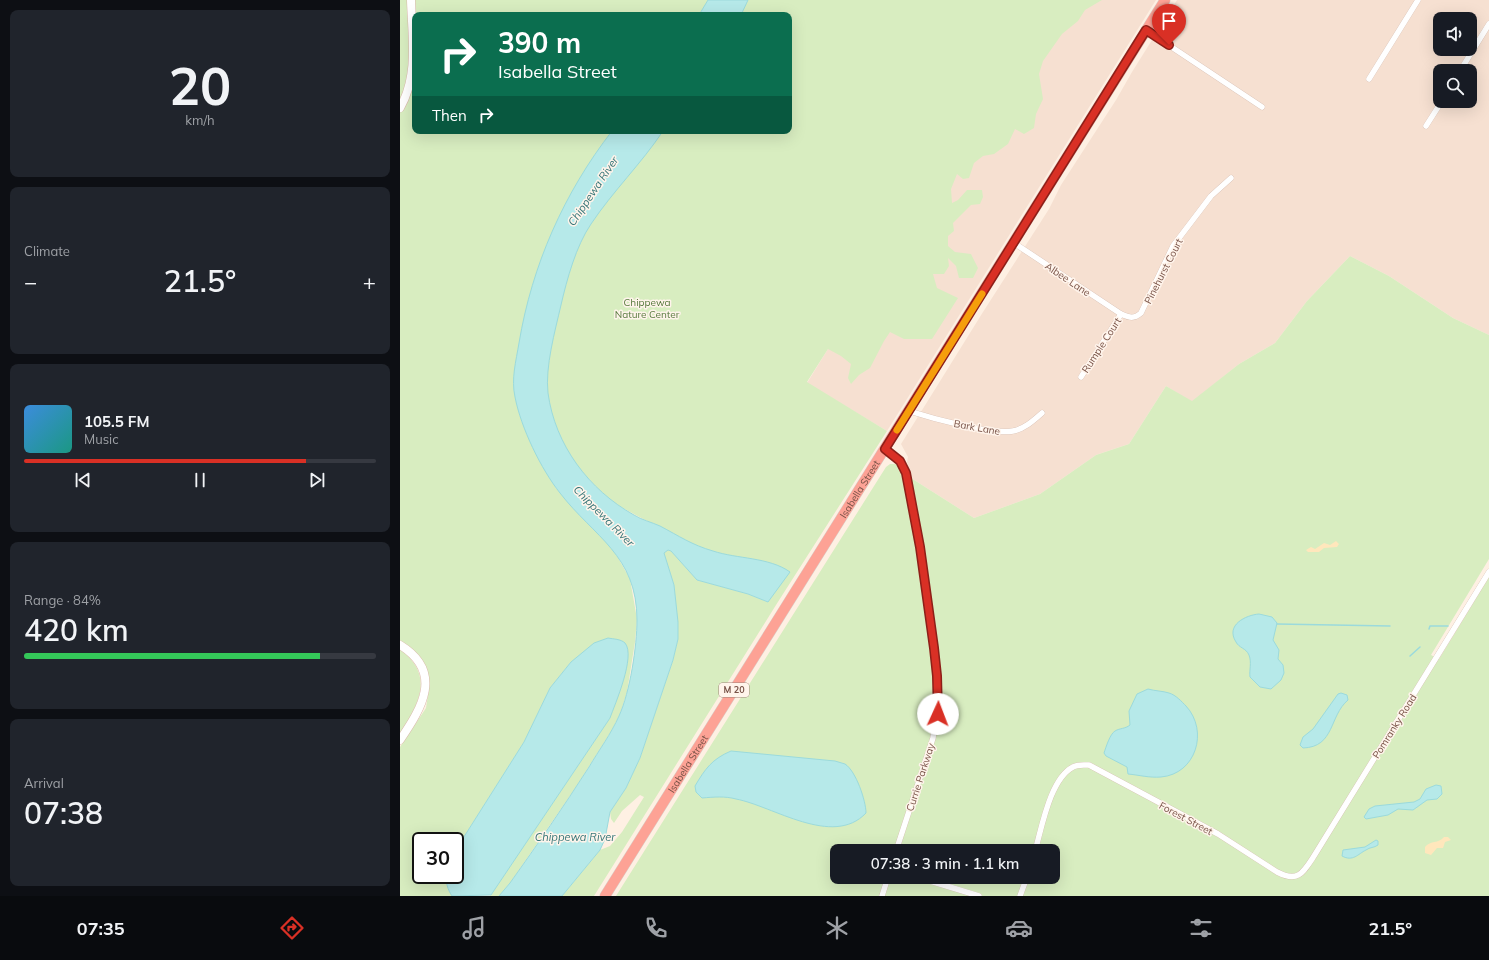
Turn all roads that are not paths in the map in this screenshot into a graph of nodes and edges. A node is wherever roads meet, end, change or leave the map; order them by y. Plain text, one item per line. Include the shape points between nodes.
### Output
1 (411, 0) edge
2 (1165, 0) edge
3 (1418, 0) edge
4 (1489, 24) edge
5 (1146, 30) junction
6 (412, 32) edge
7 (1464, 64) edge
8 (412, 68) edge
9 (1369, 79) dead end
10 (1262, 107) dead end
11 (400, 108) edge
12 (1438, 108) edge
13 (1426, 126) dead end
14 (1231, 178) dead end
15 (1014, 243) junction
16 (1121, 314) junction
17 (1081, 377) dead end
18 (909, 411) junction
19 (1042, 413) dead end
20 (885, 449) junction
21 (1489, 572) edge
22 (400, 645) edge
23 (400, 740) edge
24 (898, 844) edge
25 (1037, 844) edge
26 (1295, 878) joint
27 (886, 884) edge
28 (940, 884) edge
29 (1024, 884) edge
30 (605, 896) edge
31 (882, 896) edge
32 (979, 896) edge
33 (1020, 896) edge

1 - 6 street
2 - 5 highway, Isabella Street / M 20
3 - 9 street
4 - 7 street
5 - 10 street
5 - 15 highway, Isabella Street / M 20
8 - 11 street
12 - 13 street
14 - 16 street, Pinehurst Court via 1211,196 1173,246 1141,313 1129,318
15 - 16 street, Albee Lane
15 - 18 highway, Isabella Street / M 20
16 - 17 street, Rumple Court
18 - 19 street, Bark Lane via 938,420 1001,432 1022,428
18 - 20 highway, Isabella Street / M 20
20 - 24 street, Currie Parkway via 900,461 906,473 920,547 934,648 938,700 933,738
20 - 30 highway, Isabella Street / M 20
21 - 26 street, Pomranky Road via 1314,856
22 - 23 street via 411,652 419,663 425,686 421,707
25 - 26 street, Forest Street via 1057,783 1064,773 1075,765 1089,765 1218,834 1285,877
27 - 31 street
28 - 32 street
29 - 33 street

